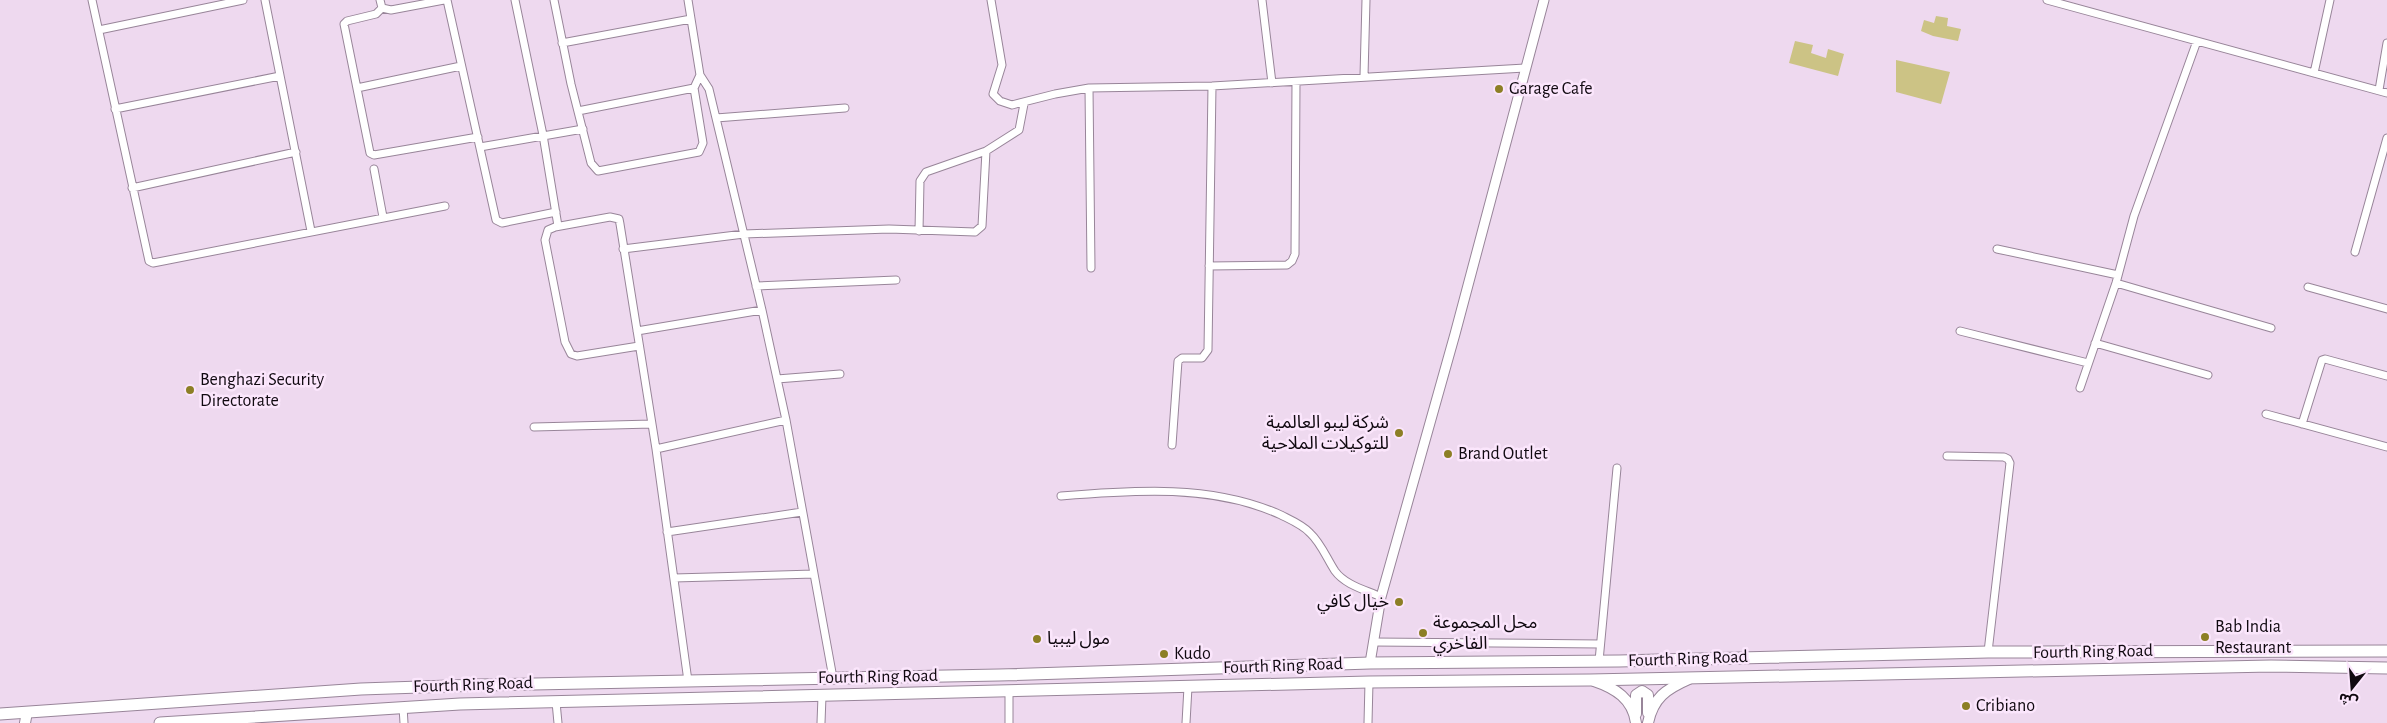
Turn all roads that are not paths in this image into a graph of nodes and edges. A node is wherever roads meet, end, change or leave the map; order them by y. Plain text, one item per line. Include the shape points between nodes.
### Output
1 (92, 0) edge
2 (243, 0) edge
3 (265, 0) edge
4 (445, 0) edge
5 (515, 0) edge
6 (554, 0) edge
7 (688, 0) edge
8 (991, 0) edge
9 (1262, 0) edge
10 (1366, 0) edge
11 (1544, 0) edge
12 (2047, 0) edge
13 (2330, 0) edge
14 (381, 4) edge
15 (691, 19) junction
16 (99, 30) junction
17 (2197, 41) junction
18 (562, 43) junction
19 (2387, 43) edge
20 (461, 66) junction
21 (1525, 68) junction
22 (2314, 73) junction
23 (700, 74) junction
24 (280, 76) junction
25 (1364, 76) junction
26 (1296, 82) junction
27 (1272, 83) junction
28 (1212, 86) junction
29 (357, 88) junction
30 (694, 88) junction
31 (1089, 88) junction
32 (2378, 90) junction
33 (2387, 93) edge
34 (1024, 104) junction
35 (845, 108) dead end
36 (115, 110) junction
37 (578, 110) junction
38 (716, 118) junction
39 (583, 129) junction
40 (543, 135) junction
41 (478, 137) junction
42 (2387, 138) edge
43 (480, 147) junction
44 (986, 151) junction
45 (296, 152) junction
46 (374, 169) dead end
47 (132, 188) junction
48 (444, 206) dead end
49 (556, 212) junction
50 (384, 217) junction
51 (558, 226) junction
52 (311, 231) junction
53 (919, 231) junction
54 (744, 234) junction
55 (623, 249) junction
56 (1997, 249) dead end
57 (2355, 252) dead end
58 (1209, 266) junction
59 (1092, 268) dead end
60 (2118, 275) junction
61 (896, 280) dead end
62 (2116, 283) junction
63 (756, 286) junction
64 (2308, 287) dead end
65 (2387, 309) edge
66 (762, 310) junction
67 (2271, 328) dead end
68 (637, 331) junction
69 (1960, 331) dead end
70 (2095, 344) junction
71 (639, 346) junction
72 (2088, 363) junction
73 (840, 374) dead end
74 (2208, 375) dead end
75 (2387, 376) edge
76 (777, 379) junction
77 (2080, 388) dead end
78 (2266, 414) dead end
79 (786, 420) junction
80 (652, 424) junction
81 (2302, 424) junction
82 (534, 426) dead end
83 (1172, 445) dead end
84 (2387, 447) edge
85 (656, 449) junction
86 (1947, 456) dead end
87 (1617, 468) dead end
88 (1061, 496) dead end
89 (802, 512) junction
90 (667, 532) junction
91 (814, 574) junction
92 (674, 578) junction
93 (1381, 597) junction
94 (1373, 642) junction
95 (1600, 644) junction
96 (2387, 651) edge
97 (1988, 652) junction
98 (1599, 661) junction
99 (1370, 663) junction
100 (2387, 668) edge
101 (1695, 676) junction
102 (833, 678) junction
103 (761, 680) junction
104 (1590, 680) junction
105 (688, 681) junction
106 (1369, 682) junction
107 (1188, 687) junction
108 (1009, 690) junction
109 (822, 696) junction
110 (762, 697) junction
111 (556, 702) junction
112 (403, 707) junction
113 (0, 714) edge
114 (26, 718) edge
115 (227, 720) edge
116 (1636, 721) edge
117 (1648, 722) edge
118 (160, 723) edge
119 (404, 723) edge
120 (558, 723) edge
121 (821, 723) edge
122 (1009, 723) edge
123 (1186, 723) edge
124 (1368, 723) edge

1 - 16 street
2 - 16 street
3 - 24 street
4 - 14 street via 391,10
4 - 20 street
5 - 40 street
6 - 18 street
7 - 15 street
8 - 34 street via 1002,66 993,90 994,96 1007,104
9 - 27 street
10 - 25 street
11 - 21 street
12 - 17 street
13 - 22 street
14 - 29 street via 376,14 344,24
15 - 18 street
15 - 23 street
16 - 36 street
17 - 22 street
17 - 60 street via 2134,216
18 - 37 street
19 - 32 street
20 - 29 street
20 - 41 street
21 - 25 street
21 - 93 street
22 - 32 street
23 - 30 street
23 - 38 street via 710,89
24 - 36 street
24 - 45 street
25 - 26 street
26 - 27 street
26 - 58 street via 1295,254 1292,261 1287,265
27 - 28 street
28 - 31 street
28 - 58 street
29 - 41 street via 372,154
30 - 37 street
30 - 39 street via 703,143 699,152 598,171 591,163
31 - 34 street via 1054,94
31 - 59 street
32 - 33 street
34 - 44 street via 1019,130
35 - 38 street
36 - 47 street
37 - 39 street
38 - 54 street
39 - 40 street
40 - 43 street
40 - 49 street
41 - 43 street
42 - 57 street
43 - 49 street via 498,222
44 - 53 street via 922,176
44 - 53 street via 981,228 973,233
45 - 47 street
45 - 52 street
46 - 50 street
47 - 52 street via 147,258 153,262
48 - 50 street
49 - 51 street
50 - 52 street
51 - 55 street via 616,218 620,224
51 - 71 street via 548,230 545,240 568,350 577,356
53 - 54 street
54 - 55 street
54 - 63 street
55 - 68 street
56 - 60 street
58 - 83 street via 1208,350 1202,358 1178,361
60 - 62 street
61 - 63 street
62 - 67 street
62 - 70 street
63 - 66 street
64 - 65 street
66 - 68 street
66 - 76 street
68 - 71 street
69 - 72 street
70 - 72 street
70 - 74 street
71 - 80 street
72 - 77 street
73 - 76 street
75 - 81 street via 2322,360
76 - 79 street
78 - 81 street
79 - 85 street
79 - 89 street
80 - 82 street
80 - 85 street
81 - 84 street
85 - 90 street
86 - 97 street via 2004,456 2010,463
87 - 95 street
88 - 93 street via 1168,492 1208,494 1245,501 1292,520 1310,532 1341,578
89 - 90 street
89 - 91 street
90 - 92 street
91 - 92 street
91 - 102 street
92 - 105 street
93 - 94 street
94 - 95 street
94 - 99 street
95 - 98 street
96 - 97 main road, Fourth Ring Road
97 - 98 main road, Fourth Ring Road
98 - 99 main road, Fourth Ring Road
99 - 102 main road, Fourth Ring Road
100 - 101 main road, Fourth Ring Road via 2271,666
101 - 104 main road, Fourth Ring Road
101 - 117 main road via 1661,694
102 - 103 main road, Fourth Ring Road
103 - 105 main road, Fourth Ring Road
103 - 110 main road
104 - 106 main road, Fourth Ring Road
104 - 116 main road via 1621,694
105 - 114 main road, Fourth Ring Road via 362,689
106 - 107 main road, Fourth Ring Road
106 - 124 street
107 - 108 main road, Fourth Ring Road
107 - 123 street
108 - 109 main road, Fourth Ring Road
108 - 122 street
109 - 110 main road, Fourth Ring Road
109 - 121 street
110 - 111 main road, Fourth Ring Road
111 - 112 main road, Fourth Ring Road
111 - 120 street
112 - 115 main road, Fourth Ring Road
112 - 119 street
113 - 114 main road, Fourth Ring Road
115 - 118 main road, Fourth Ring Road
116 - 117 main road via 1636,695 1645,692 1648,695

